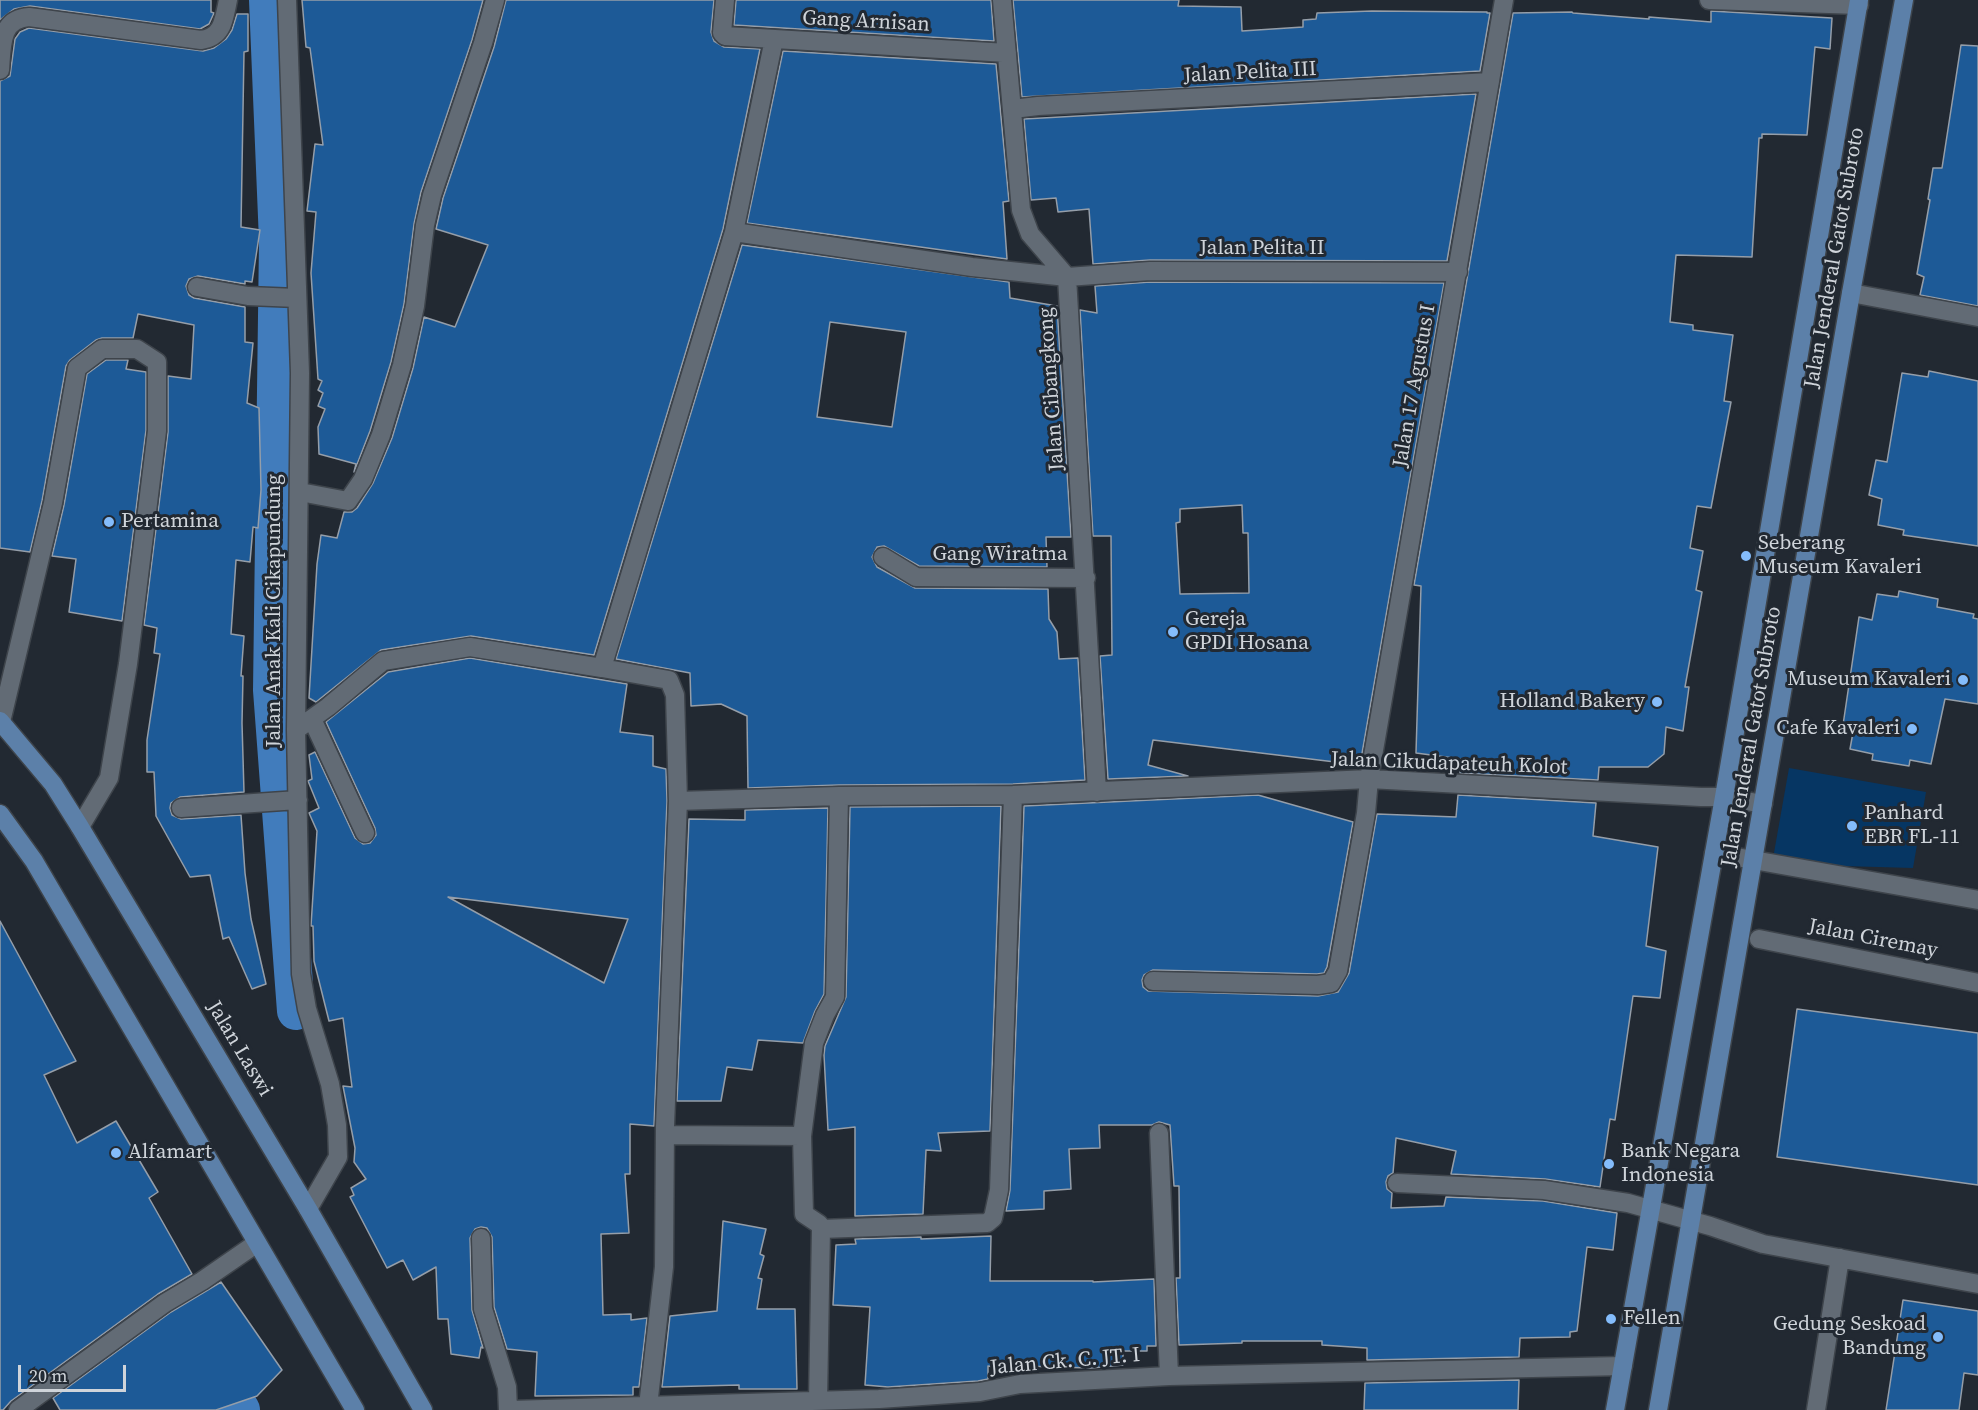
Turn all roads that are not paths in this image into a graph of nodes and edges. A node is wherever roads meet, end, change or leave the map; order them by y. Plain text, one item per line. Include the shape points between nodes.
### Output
1 (228, 0) edge
2 (287, 0) edge
3 (495, 0) edge
4 (724, 0) edge
5 (1002, 0) edge
6 (1504, 0) edge
7 (1709, 0) edge
8 (1904, 0) edge
9 (1859, 2) edge
10 (774, 39) junction
11 (1007, 53) junction
12 (0, 70) edge
13 (1490, 82) junction
14 (1013, 109) junction
15 (734, 232) junction
16 (1458, 272) junction
17 (1067, 277) junction
18 (197, 287) dead end
19 (1851, 293) junction
20 (293, 298) junction
21 (1978, 317) edge
22 (300, 492) junction
23 (883, 557) dead end
24 (1086, 578) junction
25 (602, 668) junction
26 (312, 719) junction
27 (0, 722) edge
28 (296, 730) junction
29 (1369, 779) junction
30 (1097, 792) junction
31 (1013, 795) junction
32 (839, 796) junction
33 (1724, 797) junction
34 (292, 801) junction
35 (678, 801) junction
36 (1763, 804) junction
37 (181, 808) dead end
38 (0, 814) edge
39 (80, 827) junction
40 (365, 833) dead end
41 (1714, 853) junction
42 (1754, 861) junction
43 (1978, 900) edge
44 (1759, 939) dead end
45 (1153, 981) dead end
46 (1978, 982) edge
47 (665, 1134) junction
48 (1160, 1134) dead end
49 (802, 1136) junction
50 (1397, 1183) dead end
51 (308, 1209) junction
52 (1652, 1209) junction
53 (1689, 1220) junction
54 (821, 1229) junction
55 (481, 1238) dead end
56 (257, 1243) junction
57 (1840, 1258) junction
58 (1978, 1284) edge
59 (1623, 1366) junction
60 (1169, 1376) junction
61 (818, 1401) junction
62 (980, 1401) edge
63 (648, 1406) junction
64 (18, 1410) edge
65 (355, 1410) edge
66 (423, 1410) edge
67 (509, 1410) edge
68 (1615, 1410) edge
69 (1658, 1410) edge
70 (1816, 1410) edge

1 - 12 street via 219,31 201,40 18,18 5,30
2 - 20 street, Jalan Anak Kali Cikapundung
3 - 22 street via 432,195 415,306 381,435 363,479 348,501
4 - 10 street, Gang Arnisan via 724,36
5 - 11 street, Jalan Cibangkong
6 - 13 street, Jalan 17 Agustus I
7 - 9 street
8 - 19 main road, Jalan Jenderal Gatot Subroto
9 - 33 main road, Jalan Jenderal Gatot Subroto
10 - 11 street, Gang Arnisan
10 - 15 street
11 - 14 street, Jalan Cibangkong
13 - 14 street, Jalan Pelita III
13 - 16 street, Jalan 17 Agustus I
14 - 17 street, Jalan Cibangkong via 1021,210 1030,234
15 - 17 street, Jalan Pelita II
15 - 25 street
16 - 17 street, Jalan Pelita II via 1150,271
16 - 29 street, Jalan 17 Agustus I
17 - 24 street, Jalan Cibangkong
18 - 20 street
19 - 21 street
19 - 36 main road, Jalan Jenderal Gatot Subroto
20 - 22 street, Jalan Anak Kali Cikapundung via 300,373
22 - 28 street, Jalan Anak Kali Cikapundung
23 - 24 street, Gang Wiratma via 916,577
24 - 30 street, Jalan Cibangkong
25 - 26 street via 470,647 410,656 375,666
25 - 35 street via 672,683
26 - 28 street
26 - 40 street
27 - 39 main road, Jalan Laswi via 53,784
27 - 39 street via 53,504 78,368 102,349 137,349 157,362 155,443 128,664 108,778
28 - 34 street, Jalan Anak Kali Cikapundung
29 - 30 street, Jalan Cikudapateuh Kolot
29 - 33 street, Jalan Cikudapateuh Kolot
29 - 45 street, Jalan 17 Agustus I via 1338,971 1331,982 1318,985
30 - 31 street, Jalan Cikudapateuh Kolot
31 - 32 street, Jalan Cikudapateuh Kolot
31 - 54 street via 999,1190 993,1218 987,1223
32 - 35 street, Jalan Cikudapateuh Kolot
32 - 49 street via 835,997 814,1043
33 - 36 street, Jalan Cikudapateuh Kolot
33 - 41 main road, Jalan Jenderal Gatot Subroto
34 - 37 street
34 - 51 street, Jalan Anak Kali Cikapundung via 301,974 337,1125 338,1157
35 - 47 street
36 - 42 main road, Jalan Jenderal Gatot Subroto
38 - 56 main road via 34,861
39 - 51 main road, Jalan Laswi
41 - 42 street
41 - 52 main road, Jalan Jenderal Gatot Subroto
42 - 43 street
42 - 53 main road, Jalan Jenderal Gatot Subroto
44 - 46 street, Jalan Ciremay
47 - 49 street
47 - 63 street via 664,1267
48 - 60 street
49 - 54 street via 804,1214
50 - 52 street via 1544,1190
51 - 66 main road, Jalan Laswi
52 - 53 street
52 - 59 main road, Jalan Jenderal Gatot Subroto
53 - 57 street via 1763,1244
53 - 69 main road, Jalan Jenderal Gatot Subroto
54 - 61 street
55 - 67 street via 483,1309 507,1387
56 - 64 street via 165,1303
56 - 65 main road
57 - 58 street
57 - 70 street
59 - 60 street, Jalan Ck. C. JT. I
59 - 68 main road, Jalan Jenderal Gatot Subroto
60 - 62 street, Jalan Ck. C. JT. I via 1020,1384
61 - 62 street, Jalan Ck. C. JT. I
61 - 63 street, Jalan Ck. C. JT. I
63 - 67 street, Jalan Ck. C. JT. I

